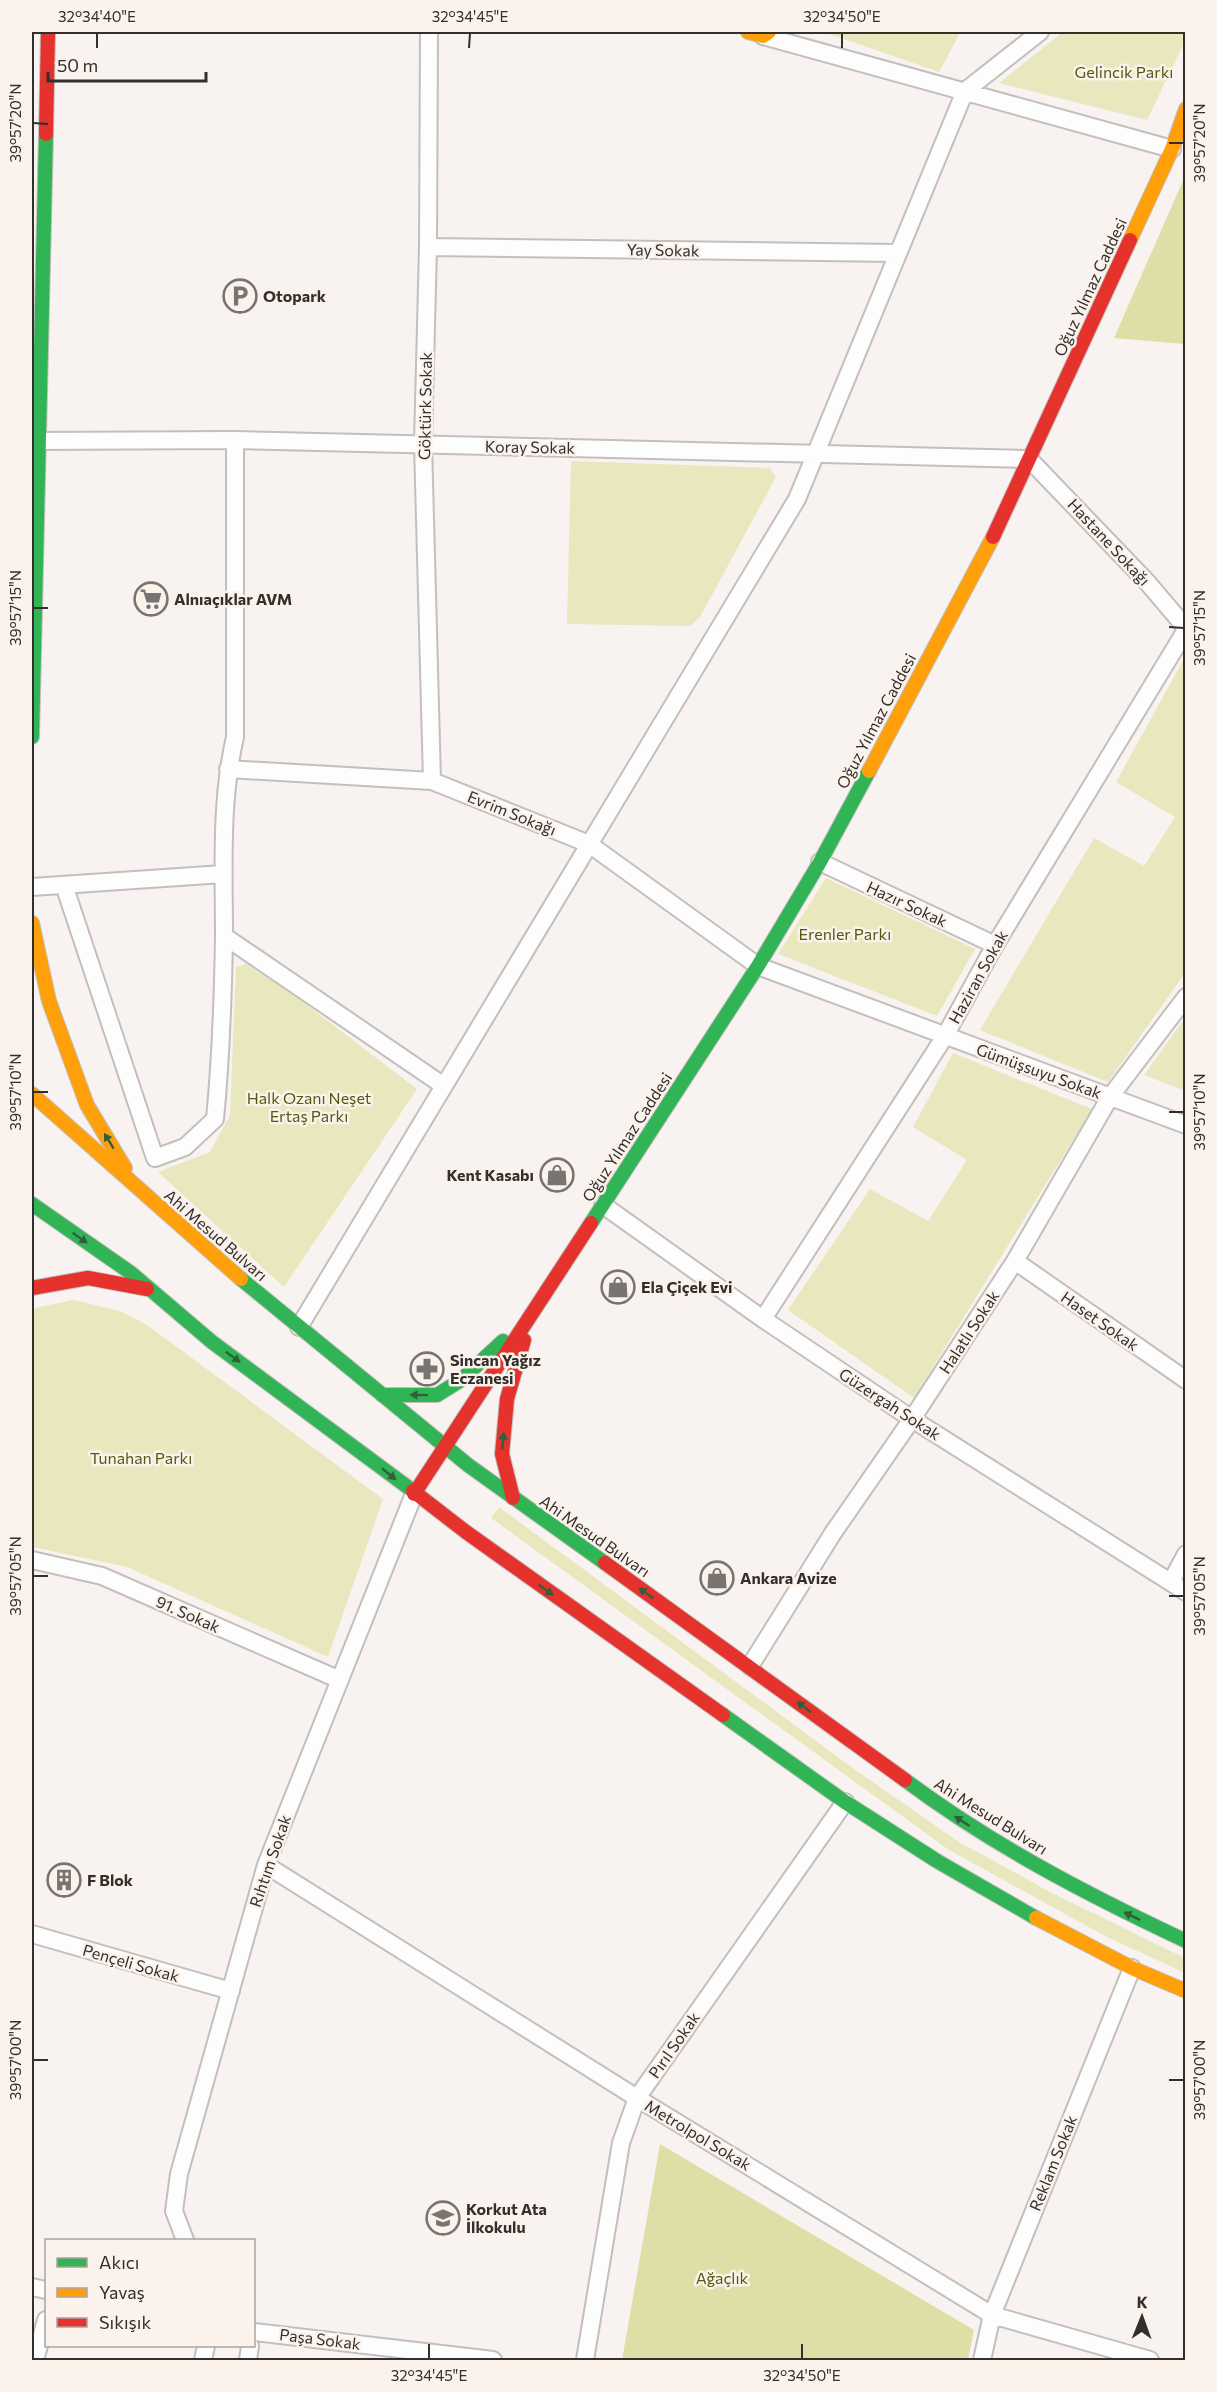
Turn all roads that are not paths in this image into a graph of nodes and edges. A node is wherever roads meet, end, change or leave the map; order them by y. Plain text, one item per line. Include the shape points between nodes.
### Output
1 (48, 32) edge
2 (429, 32) edge
3 (1040, 32) edge
4 (760, 33) edge
5 (965, 91) junction
6 (39, 108) edge
7 (1185, 109) edge
8 (1172, 149) junction
9 (428, 247) junction
10 (898, 253) junction
11 (36, 441) edge
12 (236, 441) junction
13 (423, 444) junction
14 (815, 454) junction
15 (1029, 459) junction
16 (1185, 629) edge
17 (32, 737) edge
18 (228, 770) junction
19 (432, 781) junction
20 (589, 844) junction
21 (820, 862) junction
22 (223, 874) junction
23 (64, 885) junction
24 (32, 887) edge
25 (32, 923) edge
26 (224, 936) junction
27 (995, 945) junction
28 (758, 966) junction
29 (1185, 997) edge
30 (945, 1036) junction
31 (444, 1086) junction
32 (32, 1094) edge
33 (1110, 1097) junction
34 (1185, 1125) edge
35 (139, 1191) junction
36 (32, 1204) edge
37 (603, 1205) junction
38 (1015, 1262) junction
39 (32, 1288) edge
40 (151, 1289) junction
41 (531, 1315) junction
42 (763, 1319) junction
43 (299, 1327) junction
44 (1185, 1380) edge
45 (382, 1395) junction
46 (912, 1419) junction
47 (446, 1447) junction
48 (414, 1494) junction
49 (513, 1498) junction
50 (1185, 1554) edge
51 (32, 1560) edge
52 (1171, 1582) junction
53 (1185, 1592) edge
54 (750, 1666) junction
55 (340, 1680) junction
56 (845, 1802) junction
57 (266, 1865) junction
58 (32, 1934) edge
59 (1185, 1941) edge
60 (1132, 1968) junction
61 (231, 1991) junction
62 (1185, 1991) edge
63 (637, 2098) junction
64 (184, 2239) edge
65 (992, 2315) junction
66 (45, 2324) edge
67 (255, 2332) edge
68 (35, 2361) edge
69 (493, 2361) edge
70 (585, 2361) edge
71 (982, 2361) edge
72 (1150, 2361) edge

1 - 6 main road
2 - 9 street, Göktürk Sokak
3 - 5 street
4 - 5 street
5 - 8 street
5 - 10 street
6 - 11 main road
7 - 8 main road, Oğuz Yılmaz Caddesi
8 - 15 main road, Oğuz Yılmaz Caddesi
9 - 10 street, Yay Sokak
9 - 13 street, Göktürk Sokak
10 - 14 street
11 - 12 street, Koray Sokak
11 - 17 main road
12 - 13 street, Koray Sokak
12 - 18 street via 235,737
13 - 14 street, Koray Sokak
13 - 19 street, Göktürk Sokak
14 - 15 street, Koray Sokak
14 - 20 street via 797,499
15 - 16 street, Hastane Sokağı via 1147,582
15 - 21 main road, Oğuz Yılmaz Caddesi via 987,551
16 - 27 street, Haziran Sokak
18 - 19 street, Evrim Sokağı
18 - 22 street
19 - 20 street, Evrim Sokağı
20 - 28 street, Evrim Sokağı
20 - 31 street
21 - 27 street, Hazır Sokak
21 - 28 main road, Oğuz Yılmaz Caddesi
22 - 23 street
22 - 26 street
23 - 24 street
23 - 26 street via 155,1158 185,1147 215,1119
35 -> 25 main road via 87,1105 49,1001
26 - 31 street
27 - 30 street, Haziran Sokak
28 - 30 street, Gümüşsuyu Sokak
28 - 37 main road, Oğuz Yılmaz Caddesi
29 - 33 street, Halatlı Sokak
30 - 33 street, Gümüşsuyu Sokak
30 - 42 street, Haziran Sokak
31 - 43 street
32 - 35 main road, Ahi Mesud Bulvarı
33 - 34 street, Gümüşsuyu Sokak
33 - 38 street, Halatlı Sokak
35 - 43 main road, Ahi Mesud Bulvarı
36 -> 40 main road
37 - 41 main road, Oğuz Yılmaz Caddesi
37 - 42 street, Güzergah Sokak
38 - 44 street, Haset Sokak
38 - 46 street, Halatlı Sokak
39 - 40 main road via 88,1278
40 -> 48 main road via 213,1342
41 -> 45 main road via 461,1380 437,1395
41 - 47 main road
49 -> 41 main road via 502,1454 507,1399
42 - 46 street, Güzergah Sokak
43 - 45 main road, Ahi Mesud Bulvarı
45 - 47 main road, Ahi Mesud Bulvarı
46 - 52 street, Güzergah Sokak
46 - 54 street, Halatlı Sokak via 833,1533
47 - 48 main road
47 - 49 main road, Ahi Mesud Bulvarı
48 - 55 street, Rıhtım Sokak
48 -> 56 main road
54 -> 49 main road, Ahi Mesud Bulvarı
50 - 52 street
51 - 55 street, 91. Sokak via 102,1576
52 - 53 street, Güzergah Sokak
59 -> 54 main road, Ahi Mesud Bulvarı via 1003,1847 895,1774
55 - 57 street, Rıhtım Sokak
56 - 60 main road via 1064,1934
56 - 63 street, Pırıl Sokak
57 - 61 street, Rıhtım Sokak
57 - 63 street, Metrolpol Sokak
58 - 61 street, Pençeli Sokak
60 - 62 main road
60 - 65 street, Reklam Sokak
61 - 64 street, Rıhtım Sokak via 179,2174 174,2211
63 - 65 street, Metrolpol Sokak
63 - 70 street, Pırıl Sokak via 621,2143
65 - 71 street, Reklam Sokak
65 - 72 street, Metrolpol Sokak
66 - 68 street
67 - 69 street, Paşa Sokak

